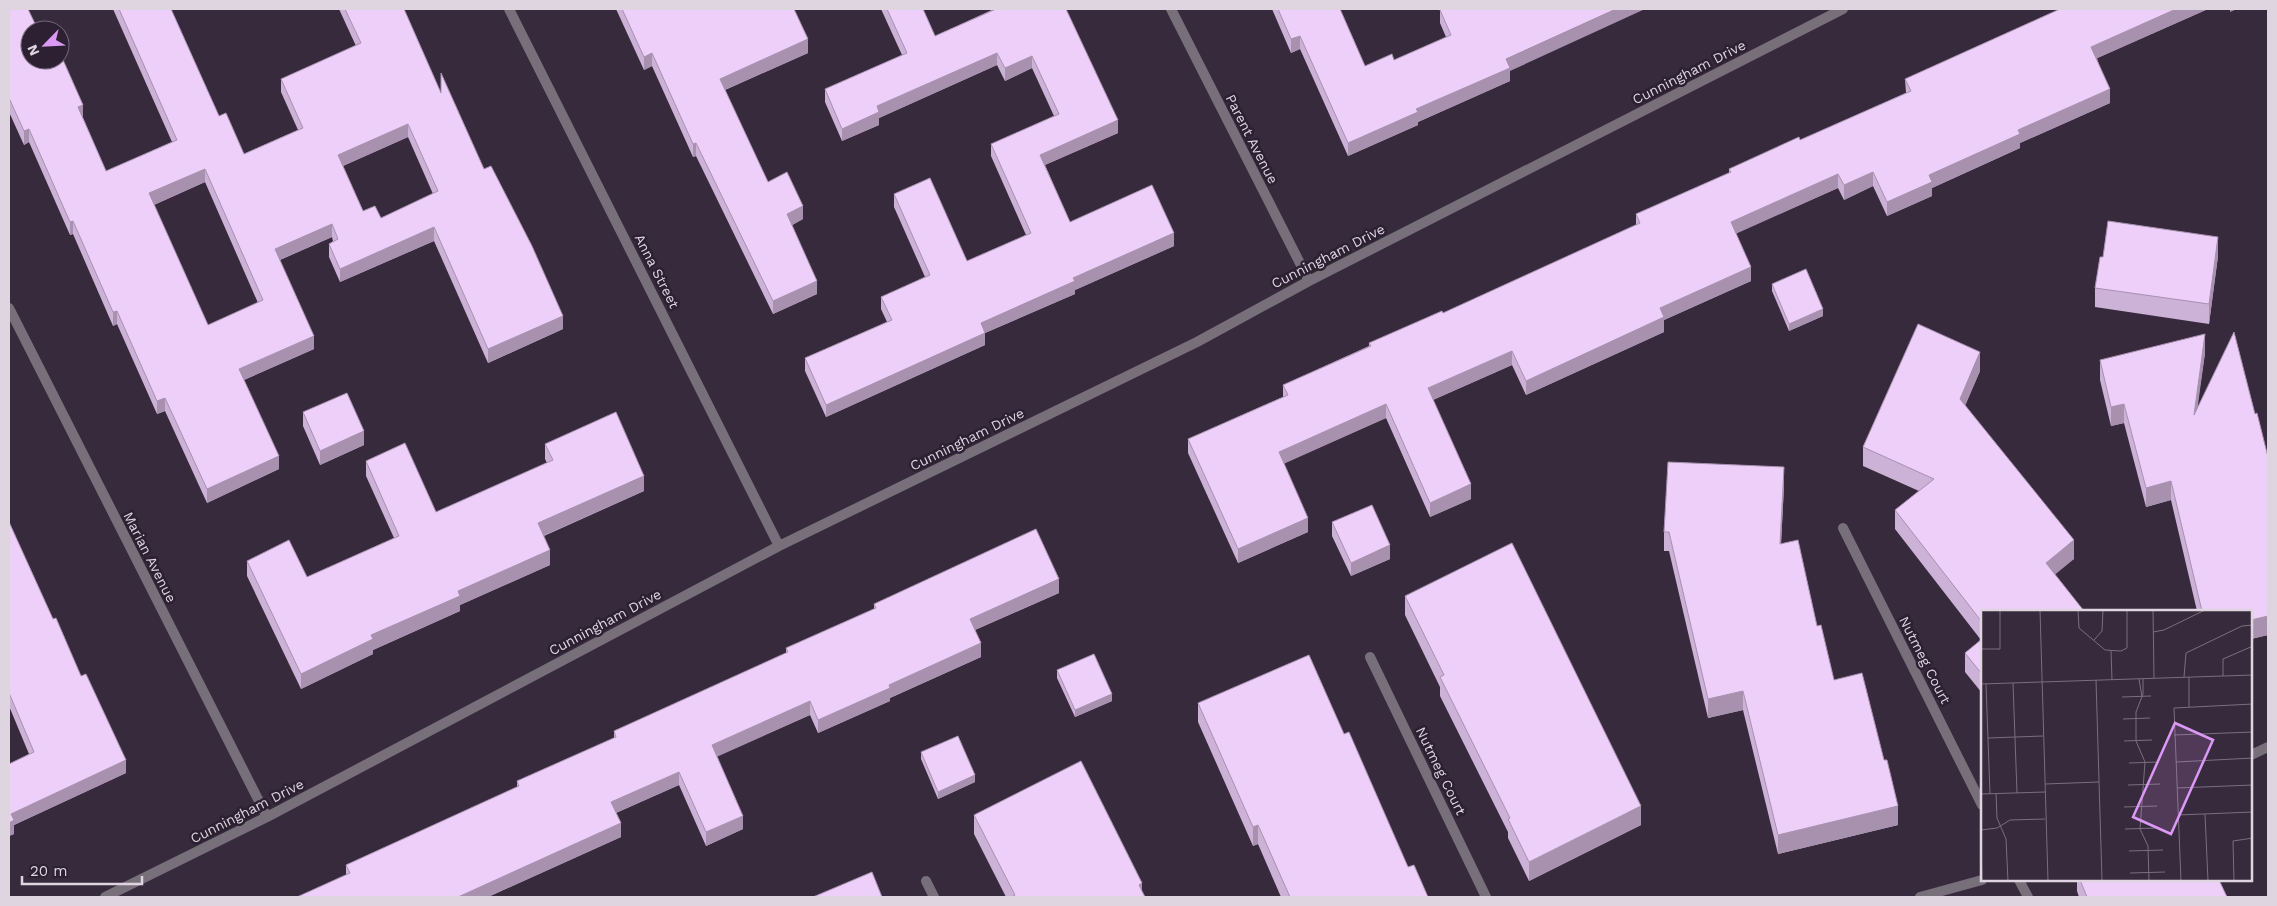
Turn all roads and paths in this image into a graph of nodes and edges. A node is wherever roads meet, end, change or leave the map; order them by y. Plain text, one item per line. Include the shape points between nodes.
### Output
1 (509, 9) edge
2 (1171, 9) edge
3 (1838, 10) edge
4 (1308, 281) junction
5 (9, 308) edge
6 (1843, 528) dead end
7 (779, 546) junction
8 (1370, 657) dead end
9 (2268, 747) edge
10 (2252, 755) edge
11 (1981, 803) edge
12 (267, 817) junction
13 (1981, 880) edge
14 (926, 881) dead end
15 (2020, 881) edge
16 (105, 897) edge
17 (934, 897) edge
18 (1486, 897) edge
19 (1920, 897) edge
20 (2028, 897) edge

1 - 7 street, Anna Street
2 - 4 street, Parent Avenue
3 - 4 street, Cunningham Drive
4 - 7 street, Cunningham Drive via 1197,342
5 - 12 street, Marian Avenue
6 - 11 street, Nutmeg Court
7 - 12 street, Cunningham Drive
8 - 18 street, Nutmeg Court
9 - 10 street
12 - 16 street, Cunningham Drive
13 - 19 street
14 - 17 street
15 - 20 street

